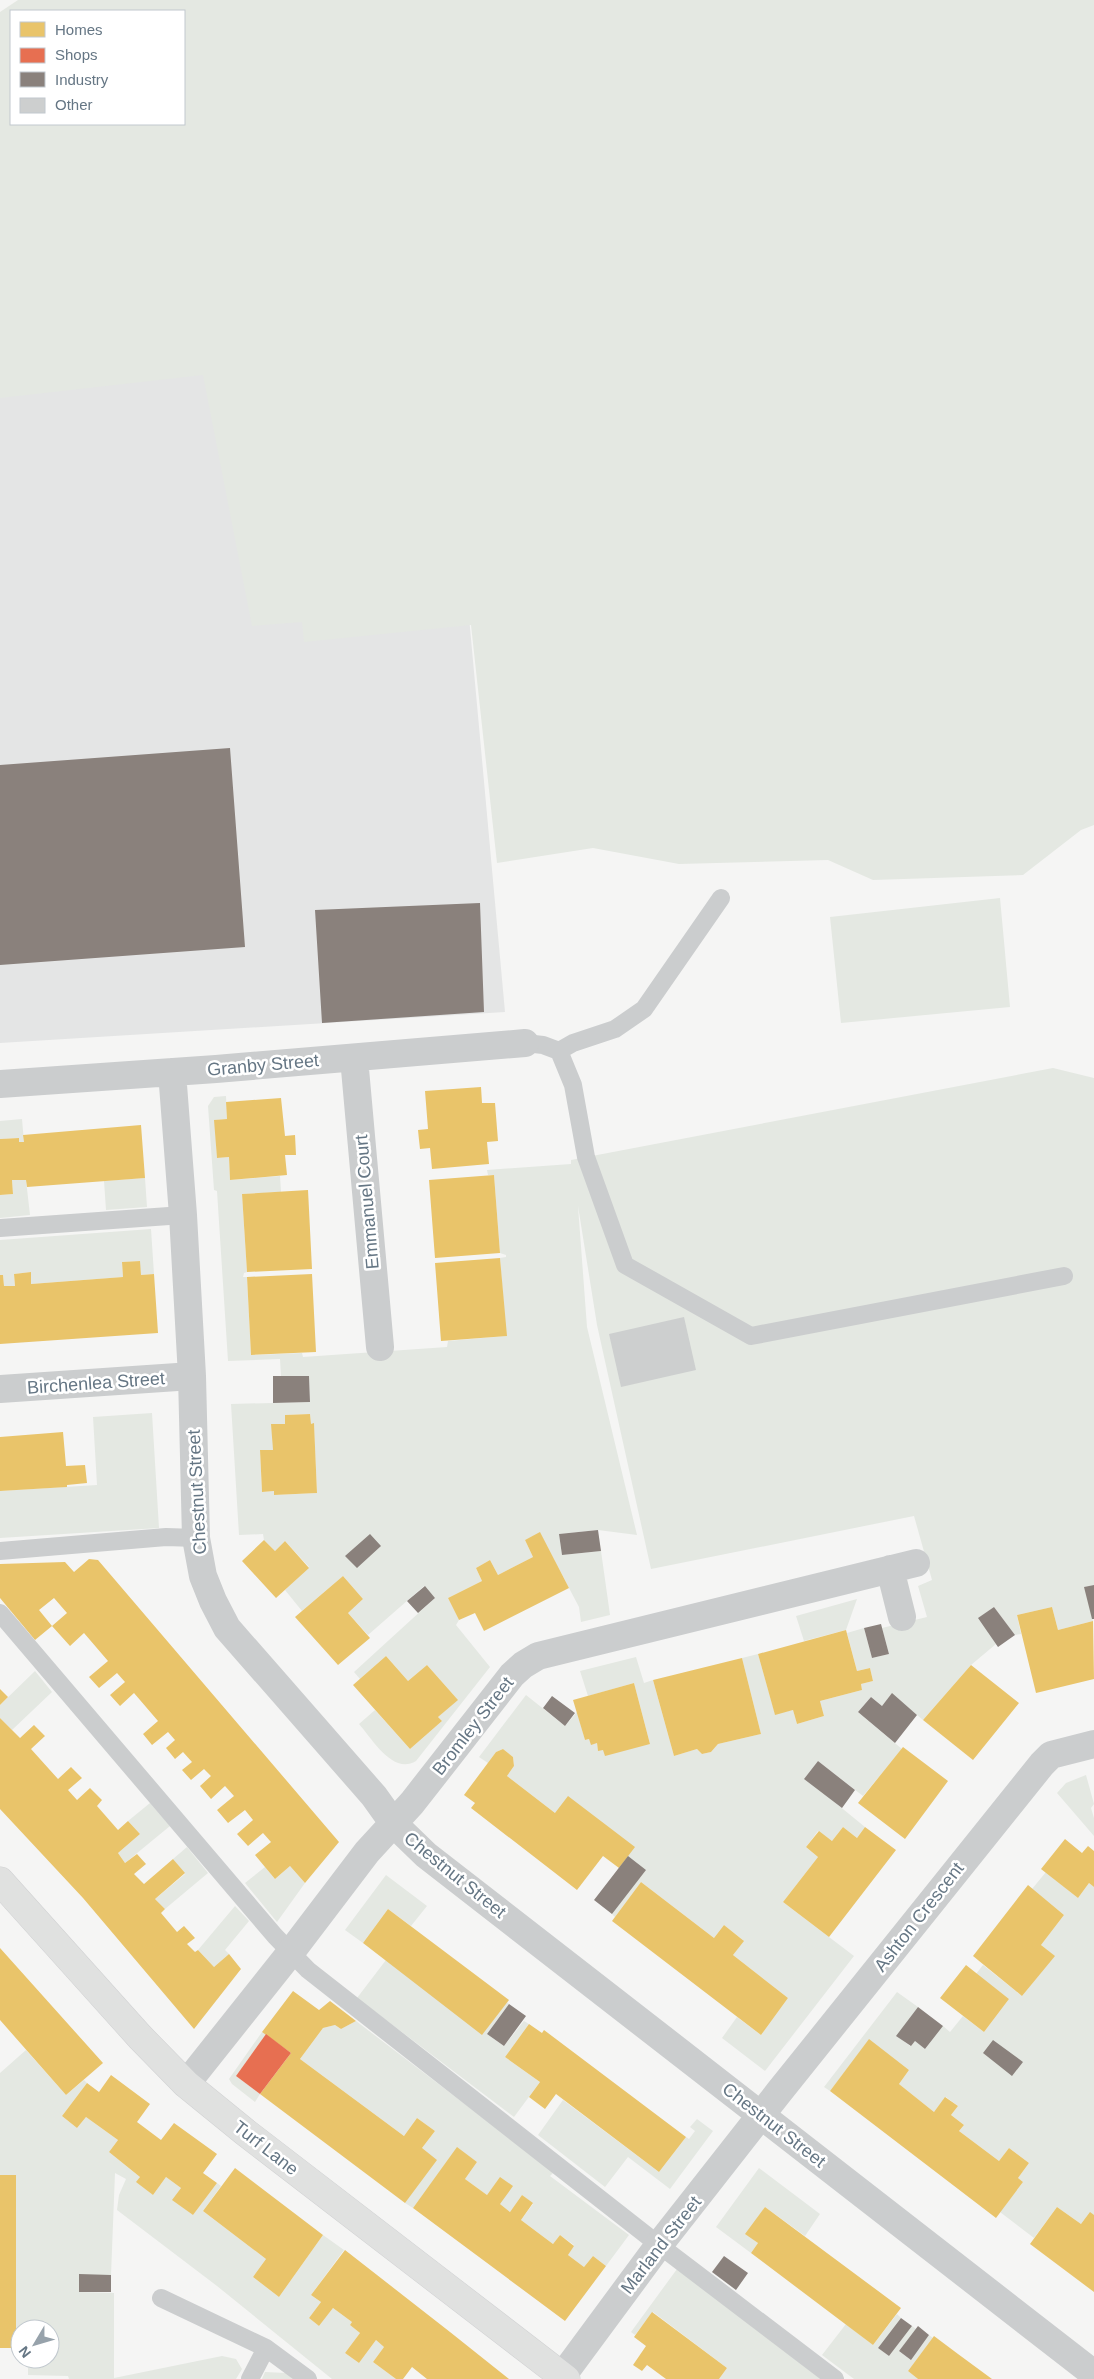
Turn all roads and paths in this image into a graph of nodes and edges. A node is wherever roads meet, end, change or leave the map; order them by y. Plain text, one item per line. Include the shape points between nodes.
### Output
1 (721, 898) dead end
2 (525, 1043) joint
3 (559, 1051) junction
4 (354, 1058) junction
5 (172, 1072) junction
6 (0, 1084) edge
7 (183, 1214) junction
8 (0, 1228) edge
9 (1064, 1276) dead end
10 (380, 1347) dead end
11 (192, 1376) junction
12 (0, 1390) edge
13 (196, 1538) junction
14 (0, 1552) edge
15 (916, 1563) dead end
16 (890, 1569) junction
17 (0, 1613) edge
18 (902, 1617) dead end
19 (1094, 1744) edge
20 (394, 1824) junction
21 (0, 1880) edge
22 (291, 1952) junction
23 (186, 2084) junction
24 (762, 2115) junction
25 (659, 2246) junction
26 (161, 2298) dead end
27 (266, 2348) junction
28 (1094, 2374) edge
29 (562, 2378) edge
30 (250, 2379) edge
31 (308, 2379) edge
32 (835, 2379) edge

1 - 3 lane via 644,1009 615,1029
2 - 3 lane
2 - 4 street, Granby Street
3 - 9 lane via 573,1085 586,1157 625,1265 751,1336
4 - 5 street, Granby Street
4 - 10 street, Emmanuel Court
5 - 6 street, Granby Street
5 - 7 street, Chestnut Street
7 - 8 lane
7 - 11 street, Chestnut Street
11 - 12 street, Birchenlea Street
11 - 13 street, Chestnut Street
13 - 14 lane
13 - 20 street, Chestnut Street via 203,1576 227,1628 374,1796
15 - 16 street, Bromley Street
16 - 18 street
16 - 20 street, Bromley Street via 538,1656 512,1675
17 - 22 lane
19 - 24 street, Ashton Crescent via 1051,1756 1042,1764
20 - 22 street, Bromley Street via 367,1852
20 - 24 street, Chestnut Street via 426,1856
21 - 23 street, Turf Lane
22 - 23 street, Bromley Street
22 - 25 lane via 308,1970
23 - 29 street, Turf Lane
24 - 25 street, Marland Street
24 - 28 street, Chestnut Street
25 - 29 street, Marland Street
25 - 32 lane
26 - 27 lane
27 - 30 lane
27 - 31 lane

